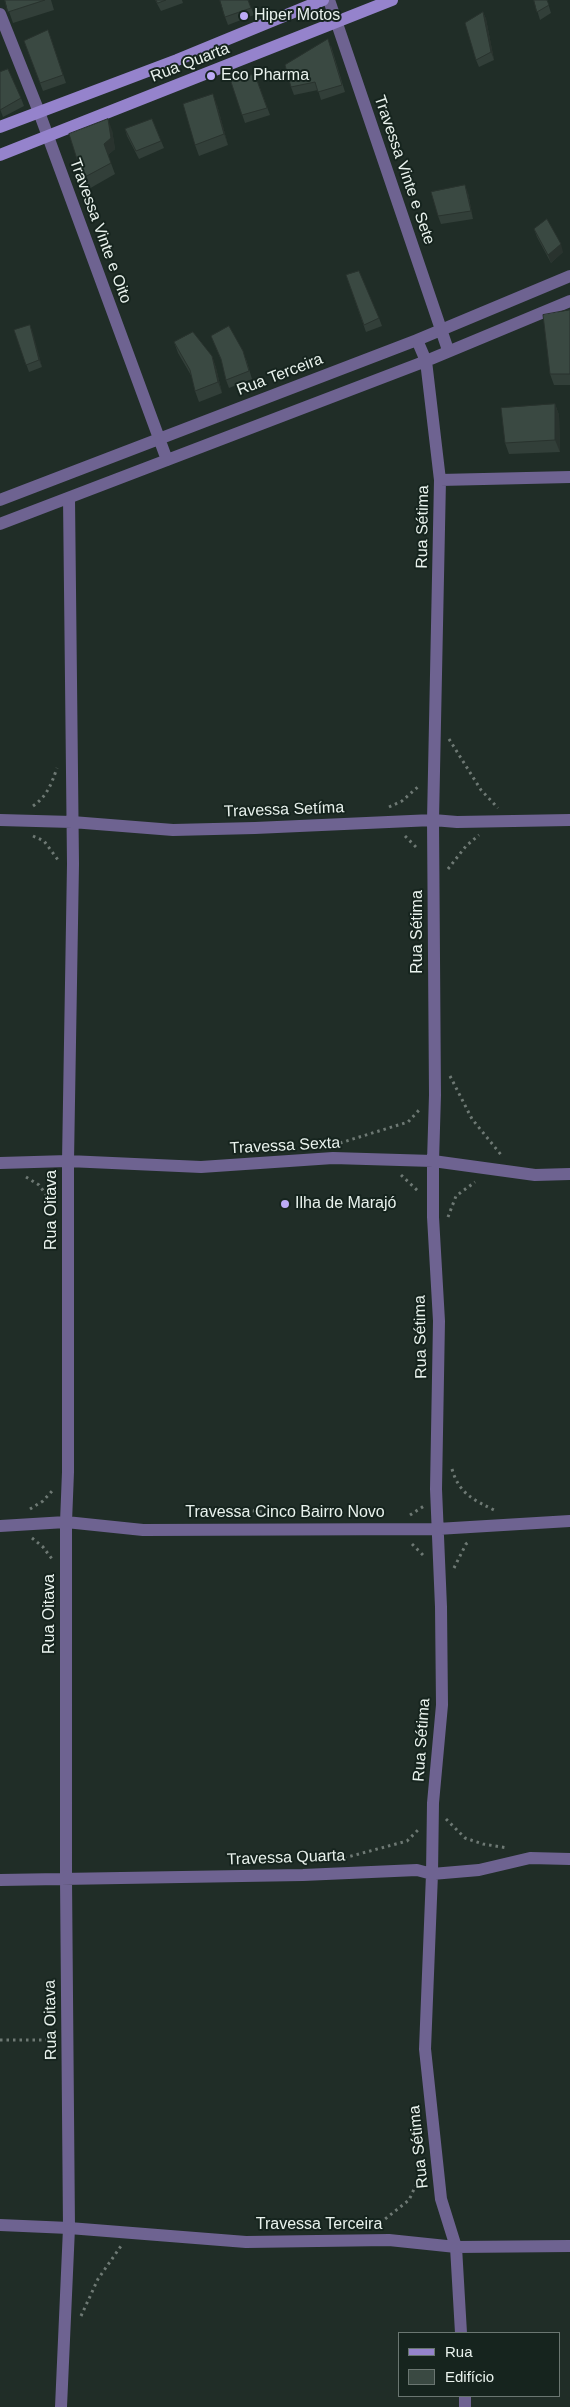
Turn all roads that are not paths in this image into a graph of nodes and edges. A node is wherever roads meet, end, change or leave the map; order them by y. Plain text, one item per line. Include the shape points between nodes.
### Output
1 (324, 0) edge
2 (329, 0) edge
3 (392, 0) edge
4 (0, 14) edge
5 (337, 22) junction
6 (39, 112) junction
7 (0, 127) edge
8 (48, 136) junction
9 (0, 155) edge
10 (570, 276) edge
11 (570, 300) edge
12 (442, 329) junction
13 (417, 340) junction
14 (448, 350) junction
15 (426, 361) junction
16 (159, 440) junction
17 (167, 460) junction
18 (570, 477) edge
19 (440, 480) junction
20 (69, 498) junction
21 (0, 500) edge
22 (0, 524) edge
23 (0, 820) edge
24 (433, 820) junction
25 (570, 820) edge
26 (72, 822) junction
27 (68, 1161) junction
28 (433, 1161) junction
29 (0, 1163) edge
30 (570, 1174) edge
31 (570, 1521) edge
32 (66, 1522) junction
33 (0, 1526) edge
34 (437, 1529) junction
35 (570, 1859) edge
36 (432, 1874) junction
37 (66, 1879) junction
38 (0, 1880) edge
39 (0, 2225) edge
40 (69, 2228) junction
41 (570, 2246) edge
42 (456, 2247) junction
43 (461, 2332) edge
44 (61, 2407) edge

1 - 6 street, Rua Quarta
2 - 5 street, Travessa Vinte e Sete
3 - 5 street, Rua Quarta
4 - 6 street, Travessa Vinte e Oito
5 - 8 street, Rua Quarta
5 - 12 street, Travessa Vinte e Sete
6 - 7 street, Rua Quarta
6 - 8 street, Travessa Vinte e Oito
8 - 9 street, Rua Quarta
8 - 16 street, Travessa Vinte e Oito
10 - 12 street, Rua Terceira
11 - 14 street
12 - 13 street, Rua Terceira
12 - 14 street, Travessa Vinte e Sete
13 - 15 street, Rua Sétima
13 - 16 street, Rua Terceira
14 - 15 street
15 - 17 street
15 - 19 street, Rua Sétima
16 - 17 street, Travessa Vinte e Oito
16 - 21 street, Rua Terceira
17 - 20 street
18 - 19 street
19 - 24 street, Rua Sétima
20 - 22 street
20 - 26 street, Rua Oitava
23 - 26 street, Travessa Setíma
24 - 25 street, Travessa Setíma
24 - 26 street, Travessa Setíma via 173,830
24 - 28 street, Rua Sétima
26 - 27 street, Rua Oitava
27 - 28 street, Travessa Sexta via 201,1167 333,1158
27 - 29 street, Travessa Sexta
27 - 32 street, Rua Oitava
28 - 30 street, Travessa Sexta via 535,1175
28 - 34 street, Rua Sétima via 438,1321
31 - 34 street, Travessa Cinco Bairro Novo
32 - 33 street, Travessa Cinco Bairro Novo
32 - 34 street, Travessa Cinco Bairro Novo via 143,1530
32 - 37 street, Rua Oitava
34 - 36 street, Rua Sétima via 442,1705 433,1809
35 - 36 street, Travessa Quarta via 530,1858 479,1870
36 - 37 street, Travessa Quarta via 417,1870
36 - 42 street, Rua Sétima via 425,2049 441,2199
37 - 38 street, Travessa Quarta
37 - 40 street, Rua Oitava
39 - 40 street, Travessa Terceira
40 - 42 street, Travessa Terceira via 246,2242 389,2240
40 - 44 street, Rua Oitava
41 - 42 street, Travessa Terceira
42 - 43 street, Rua Sétima

